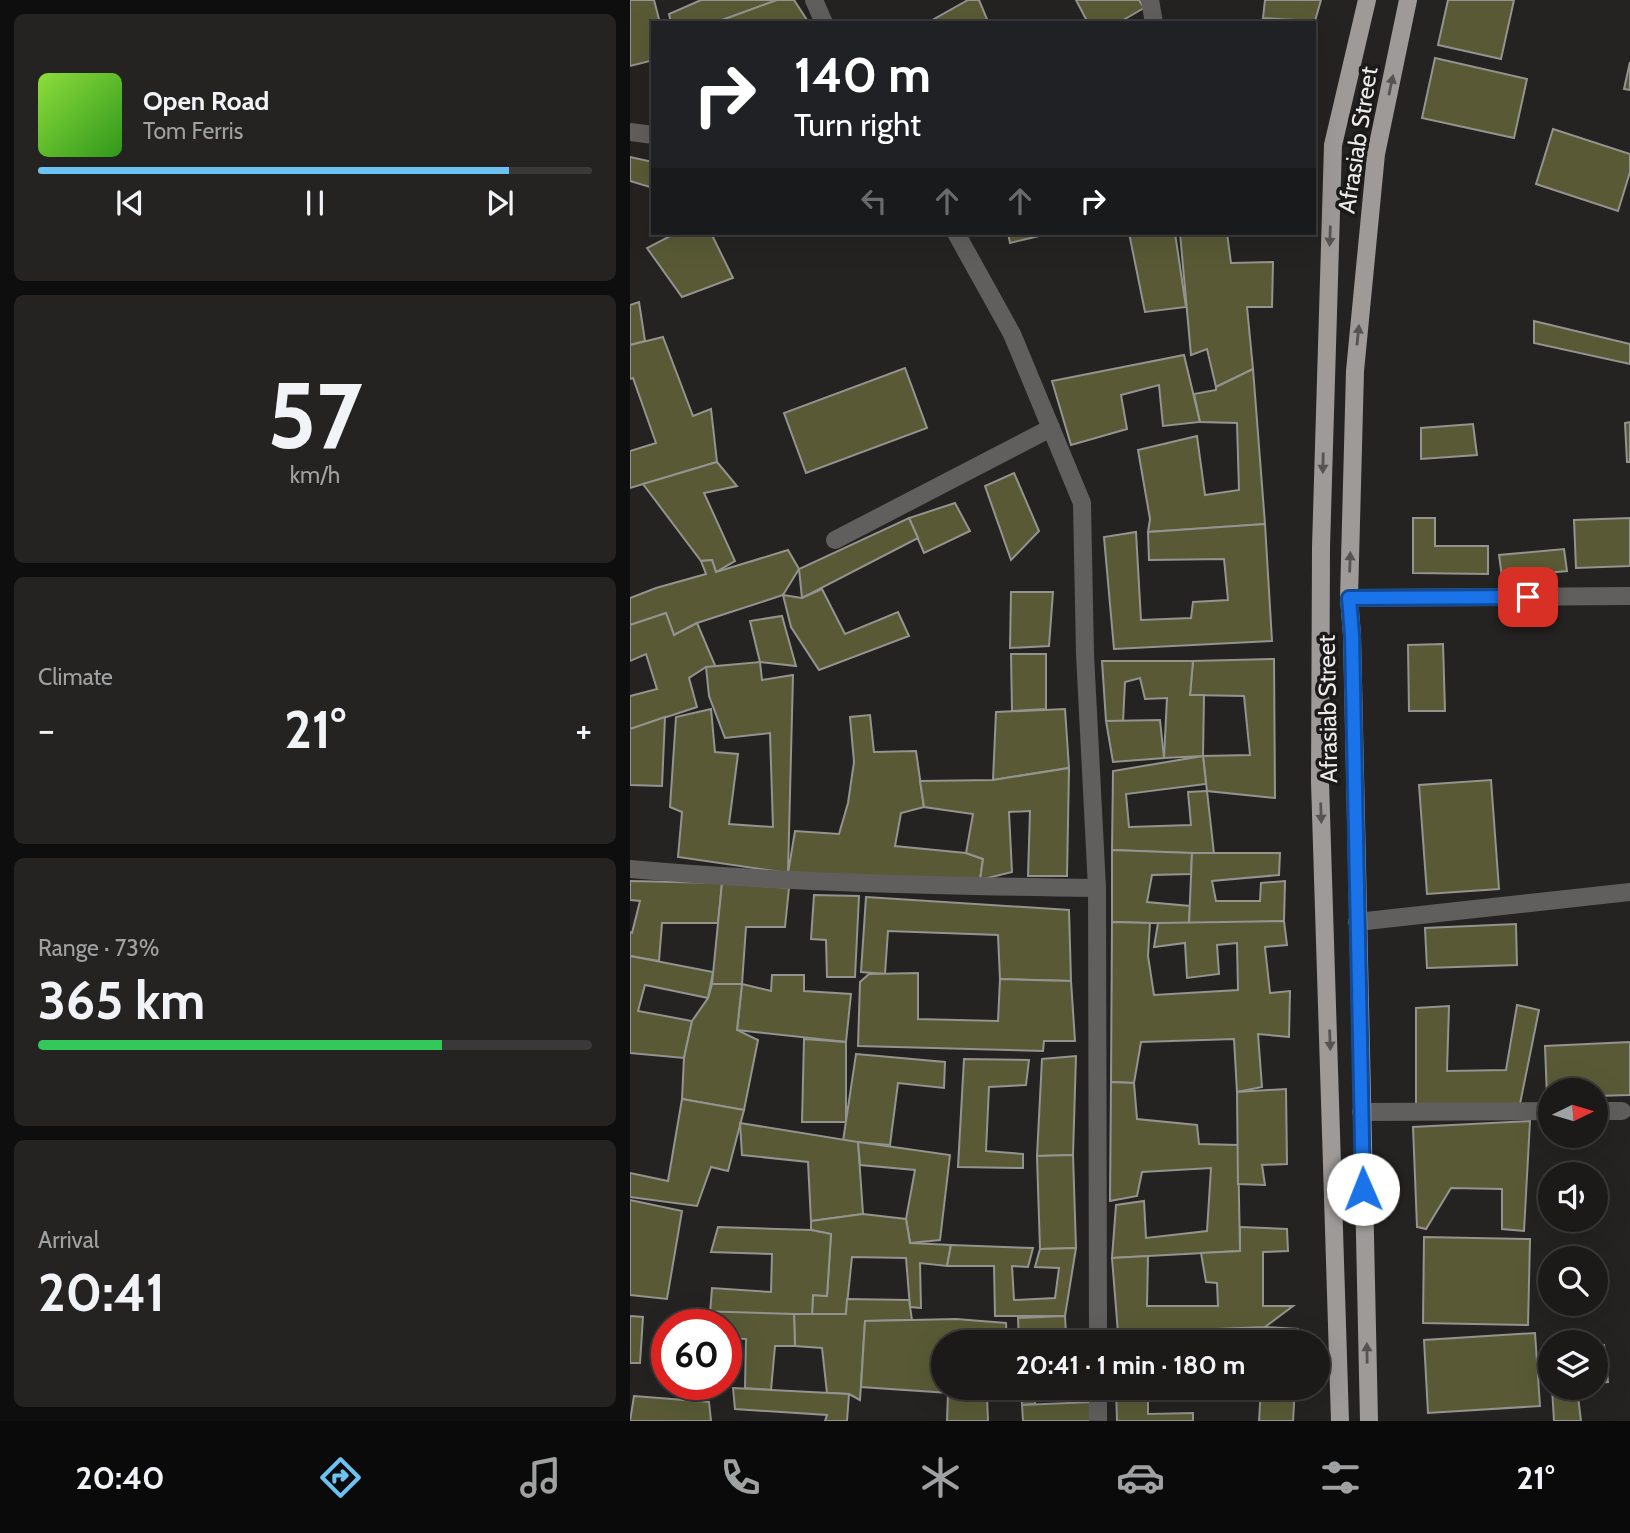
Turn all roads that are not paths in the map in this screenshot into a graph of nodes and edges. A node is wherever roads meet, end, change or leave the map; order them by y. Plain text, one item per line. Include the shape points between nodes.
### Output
1 (814, 0) edge
2 (1150, 0) edge
3 (1367, 0) edge
4 (1408, 0) edge
5 (823, 21) edge
6 (1154, 21) edge
7 (630, 132) edge
8 (651, 135) edge
9 (957, 235) edge
10 (1051, 428) junction
11 (835, 540) dead end
12 (1630, 596) edge
13 (1349, 598) junction
14 (630, 869) edge
15 (1097, 888) junction
16 (1630, 892) edge
17 (1357, 922) junction
18 (1538, 1111) edge
19 (1608, 1111) edge
20 (1622, 1111) dead end
21 (1361, 1112) junction
22 (1098, 1330) edge
23 (1098, 1400) edge
24 (1098, 1421) edge
25 (1340, 1421) edge
26 (1369, 1421) edge

1 - 5 street
2 - 6 street
3 -> 25 main road, Afrasiab Street via 1332,145 1321,547 1320,782
13 -> 4 main road, Afrasiab Street via 1354,371 1377,154
7 - 8 street
9 - 10 street via 1012,334
10 - 11 street
10 - 15 street via 1083,503
12 - 13 street
13 - 17 main road, Afrasiab Street
14 - 15 street via 858,884
15 - 22 street
16 - 17 street
17 - 21 main road, Afrasiab Street
18 - 21 street
19 - 20 street
26 -> 21 main road, Afrasiab Street
23 - 24 street

